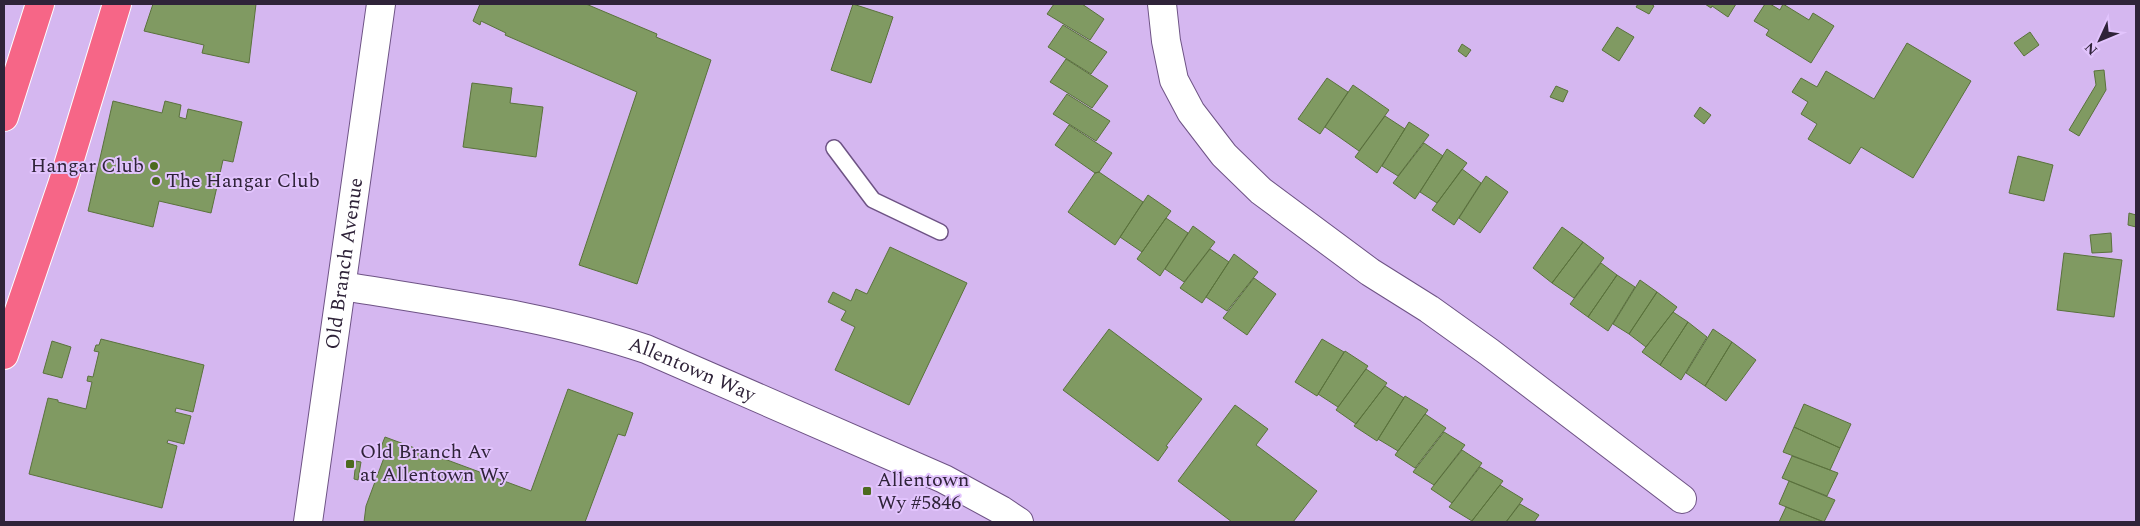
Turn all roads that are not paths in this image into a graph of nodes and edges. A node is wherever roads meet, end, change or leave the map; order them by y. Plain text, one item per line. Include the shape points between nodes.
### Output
1 (40, 4) edge
2 (116, 4) edge
3 (381, 4) edge
4 (1162, 4) edge
5 (4, 116) edge
6 (834, 148) dead end
7 (940, 232) dead end
8 (343, 286) junction
9 (4, 355) edge
10 (1682, 499) dead end
11 (308, 522) edge
12 (1019, 522) edge

1 - 5 highway
2 - 9 highway via 63,182
3 - 8 street, Old Branch Avenue
4 - 10 street via 1174,80 1191,112 1224,155 1262,192 1370,272 1429,308
6 - 7 lane via 873,200
8 - 11 street, Old Branch Avenue
8 - 12 street, Allentown Way via 532,318 646,349 944,480

